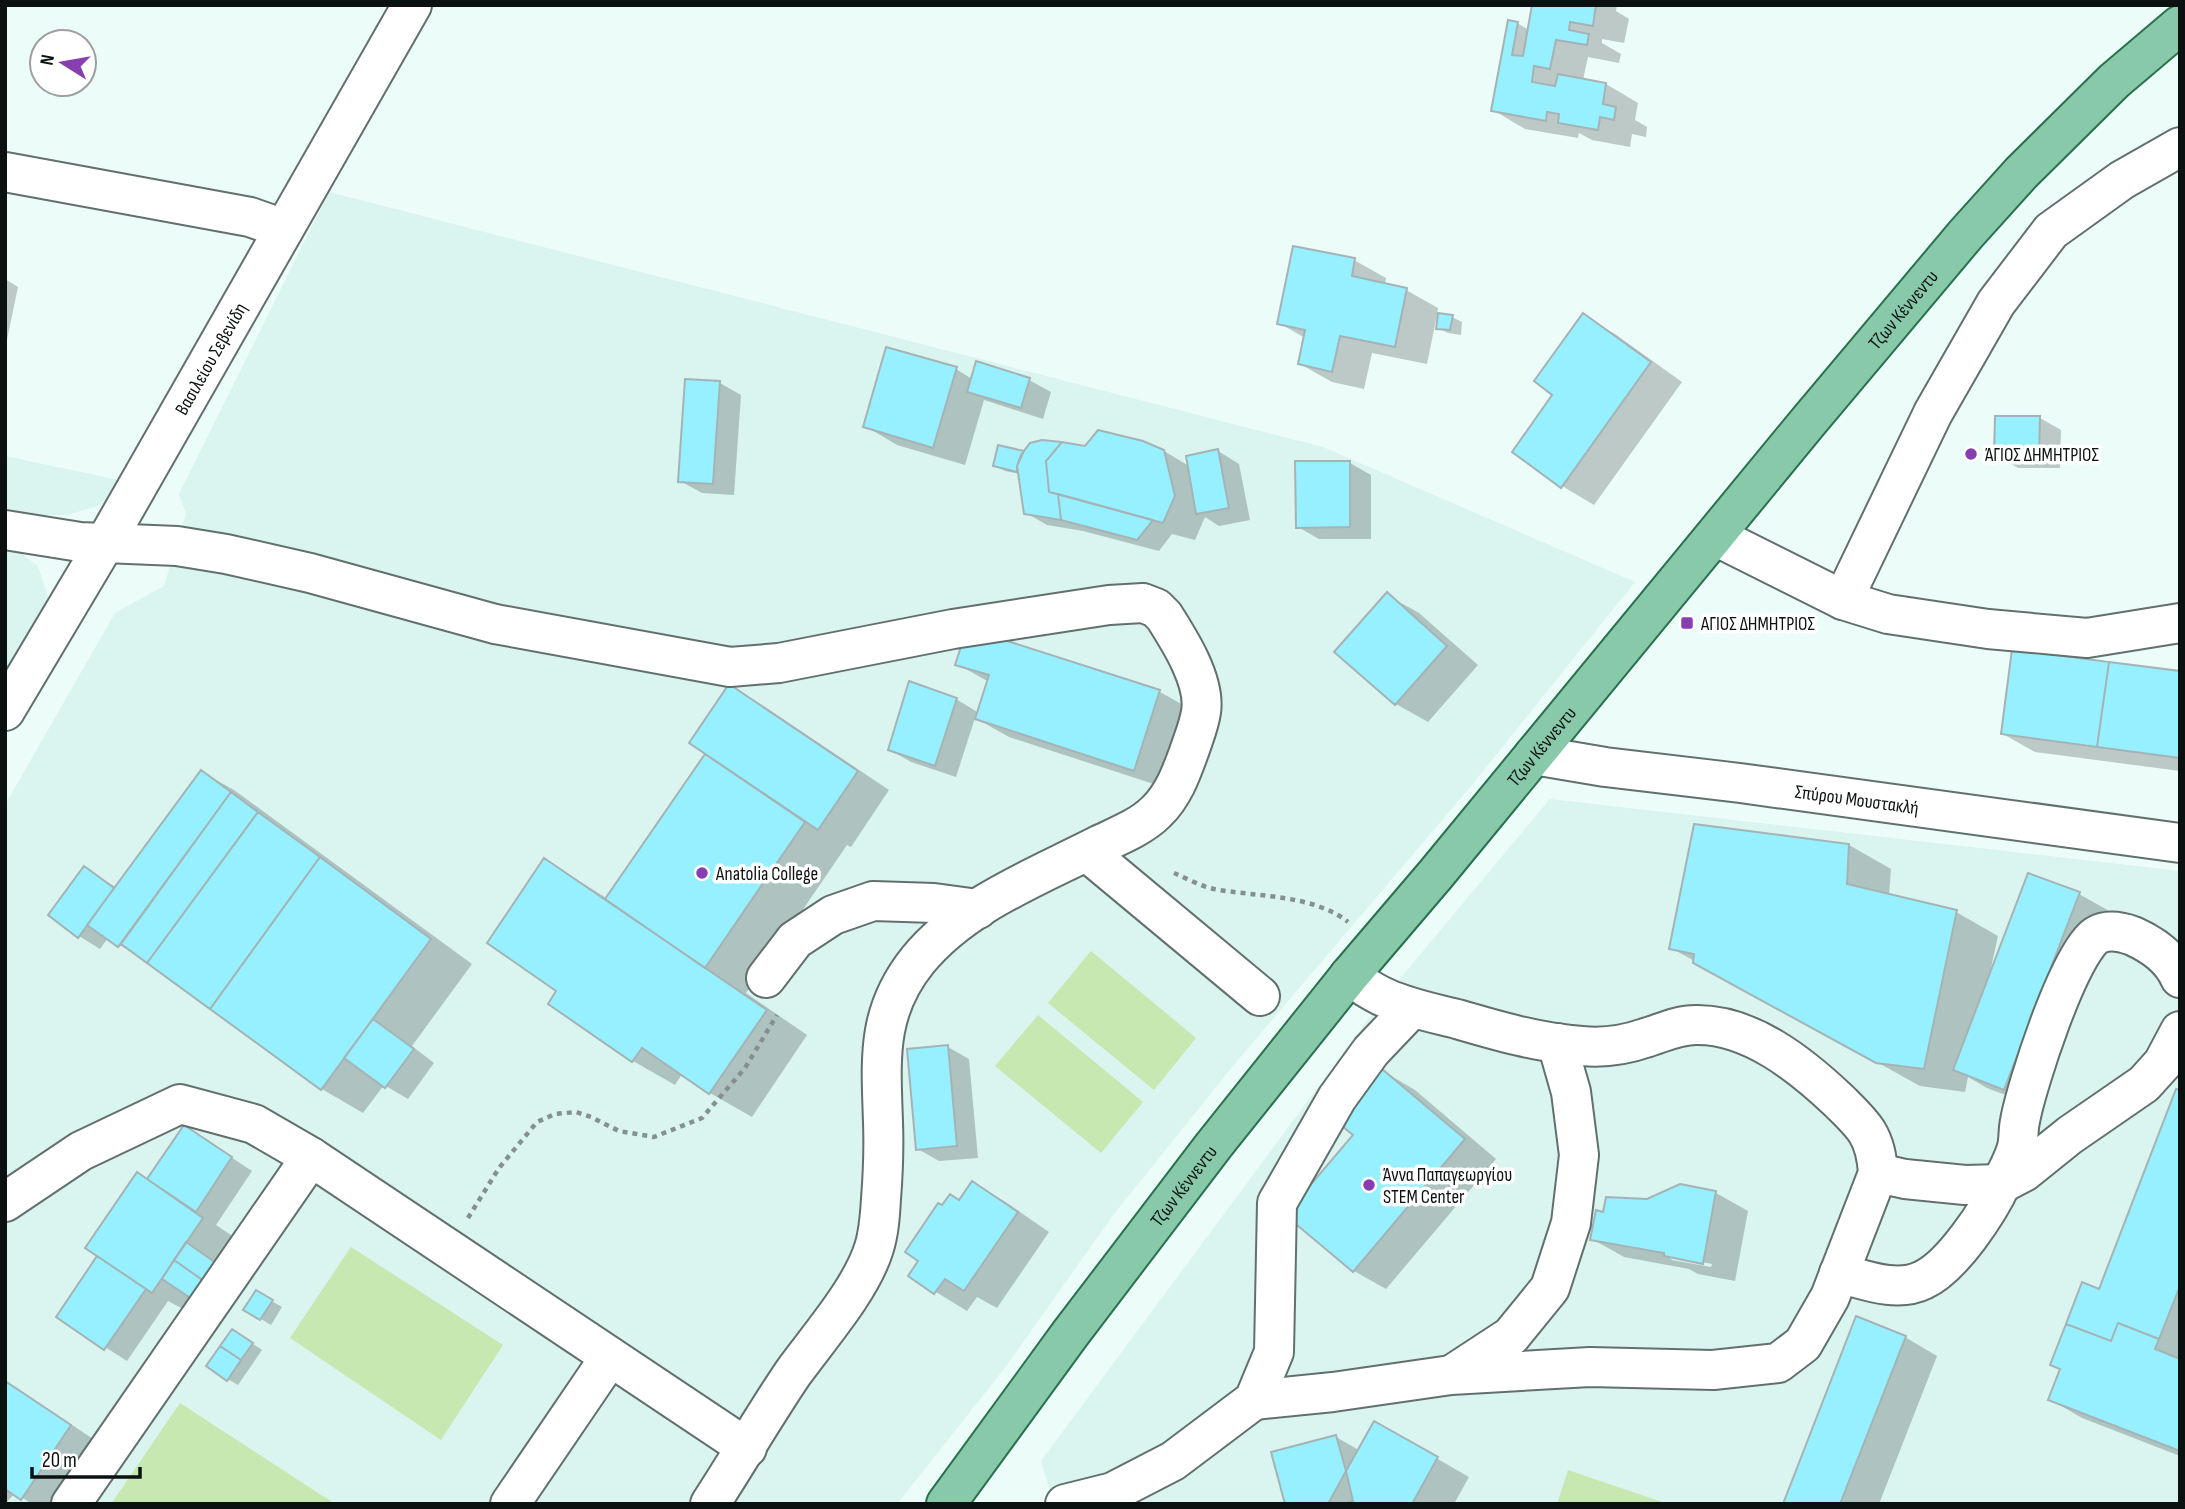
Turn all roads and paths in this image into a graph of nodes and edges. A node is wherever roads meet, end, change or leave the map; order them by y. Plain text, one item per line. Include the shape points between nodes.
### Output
1 (412, 5) edge
2 (2180, 25) edge
3 (2180, 148) edge
4 (5, 172) edge
5 (284, 229) junction
6 (5, 530) edge
7 (1715, 536) junction
8 (106, 543) junction
9 (1843, 600) junction
10 (2180, 622) edge
11 (5, 711) edge
12 (1534, 755) junction
13 (2180, 843) edge
14 (1087, 852) junction
15 (1167, 870) dead end
16 (978, 909) junction
17 (1376, 944) junction
18 (771, 972) joint
19 (1349, 976) junction
20 (2180, 978) edge
21 (1260, 996) dead end
22 (1412, 1007) junction
23 (2180, 1031) edge
24 (1558, 1043) junction
25 (311, 1157) junction
26 (1878, 1173) junction
27 (2001, 1184) junction
28 (5, 1202) edge
29 (448, 1249) junction
30 (1839, 1273) junction
31 (610, 1357) junction
32 (1451, 1375) junction
33 (1254, 1400) junction
34 (747, 1448) junction
35 (71, 1504) edge
36 (510, 1504) edge
37 (710, 1504) edge
38 (946, 1504) edge
39 (1065, 1504) edge

1 - 5 street, Βασιλείου Σεβενίδη
2 - 7 main road, Τζων Κέννεντυ via 2114,81 2021,173
3 - 9 street via 2122,180 2050,231 1996,303 1933,413
4 - 5 street via 250,217
5 - 8 street, Βασιλείου Σεβενίδη
6 - 8 street
7 - 9 street
7 - 12 main road, Τζων Κέννεντυ
8 - 11 street, Βασιλείου Σεβενίδη
8 - 14 street via 226,554 495,624 730,667 779,663 1092,608 1147,604 1164,616 1196,674 1201,712 1181,773 1156,813
9 - 10 street via 1888,614 2087,639
12 - 13 street, Σπύρου Μουστακλή
12 - 17 main road, Τζων Κέννεντυ
14 - 16 street
14 - 21 street
15 - 17 path via 1212,888 1301,902 1337,913
16 - 18 street via 873,901 833,915 795,940
16 - 34 street via 928,949 891,1005 881,1050 883,1177 873,1250 848,1296
17 - 19 main road, Τζων Κέννεντυ
18 - 29 path via 786,976 789,989 783,1004 745,1068 702,1118 654,1137 619,1131 576,1112 537,1122 499,1168
19 - 22 street via 1384,998
19 - 38 main road, Τζων Κέννεντυ via 1214,1145
20 - 27 street via 2161,952 2132,936 2107,932 2089,942 2052,1020 2031,1079 2017,1147
22 - 24 street
22 - 33 street via 1371,1051 1337,1098 1276,1203 1274,1352
23 - 27 street via 2163,1063 2144,1084
24 - 26 street via 1601,1047 1695,1025 1754,1040 1792,1062 1847,1109 1866,1131
24 - 32 street via 1572,1092 1579,1155 1571,1223 1550,1288 1511,1336
25 - 28 street via 254,1124 180,1104 81,1151
25 - 29 street
25 - 35 street
26 - 27 street via 1965,1185
26 - 30 street
27 - 30 street via 1952,1257 1923,1280 1895,1285
29 - 31 street
30 - 32 street via 1803,1344 1778,1363 1713,1370 1590,1367
31 - 34 street
31 - 36 street
32 - 33 street
33 - 39 street via 1173,1461 1113,1492
34 - 37 street

